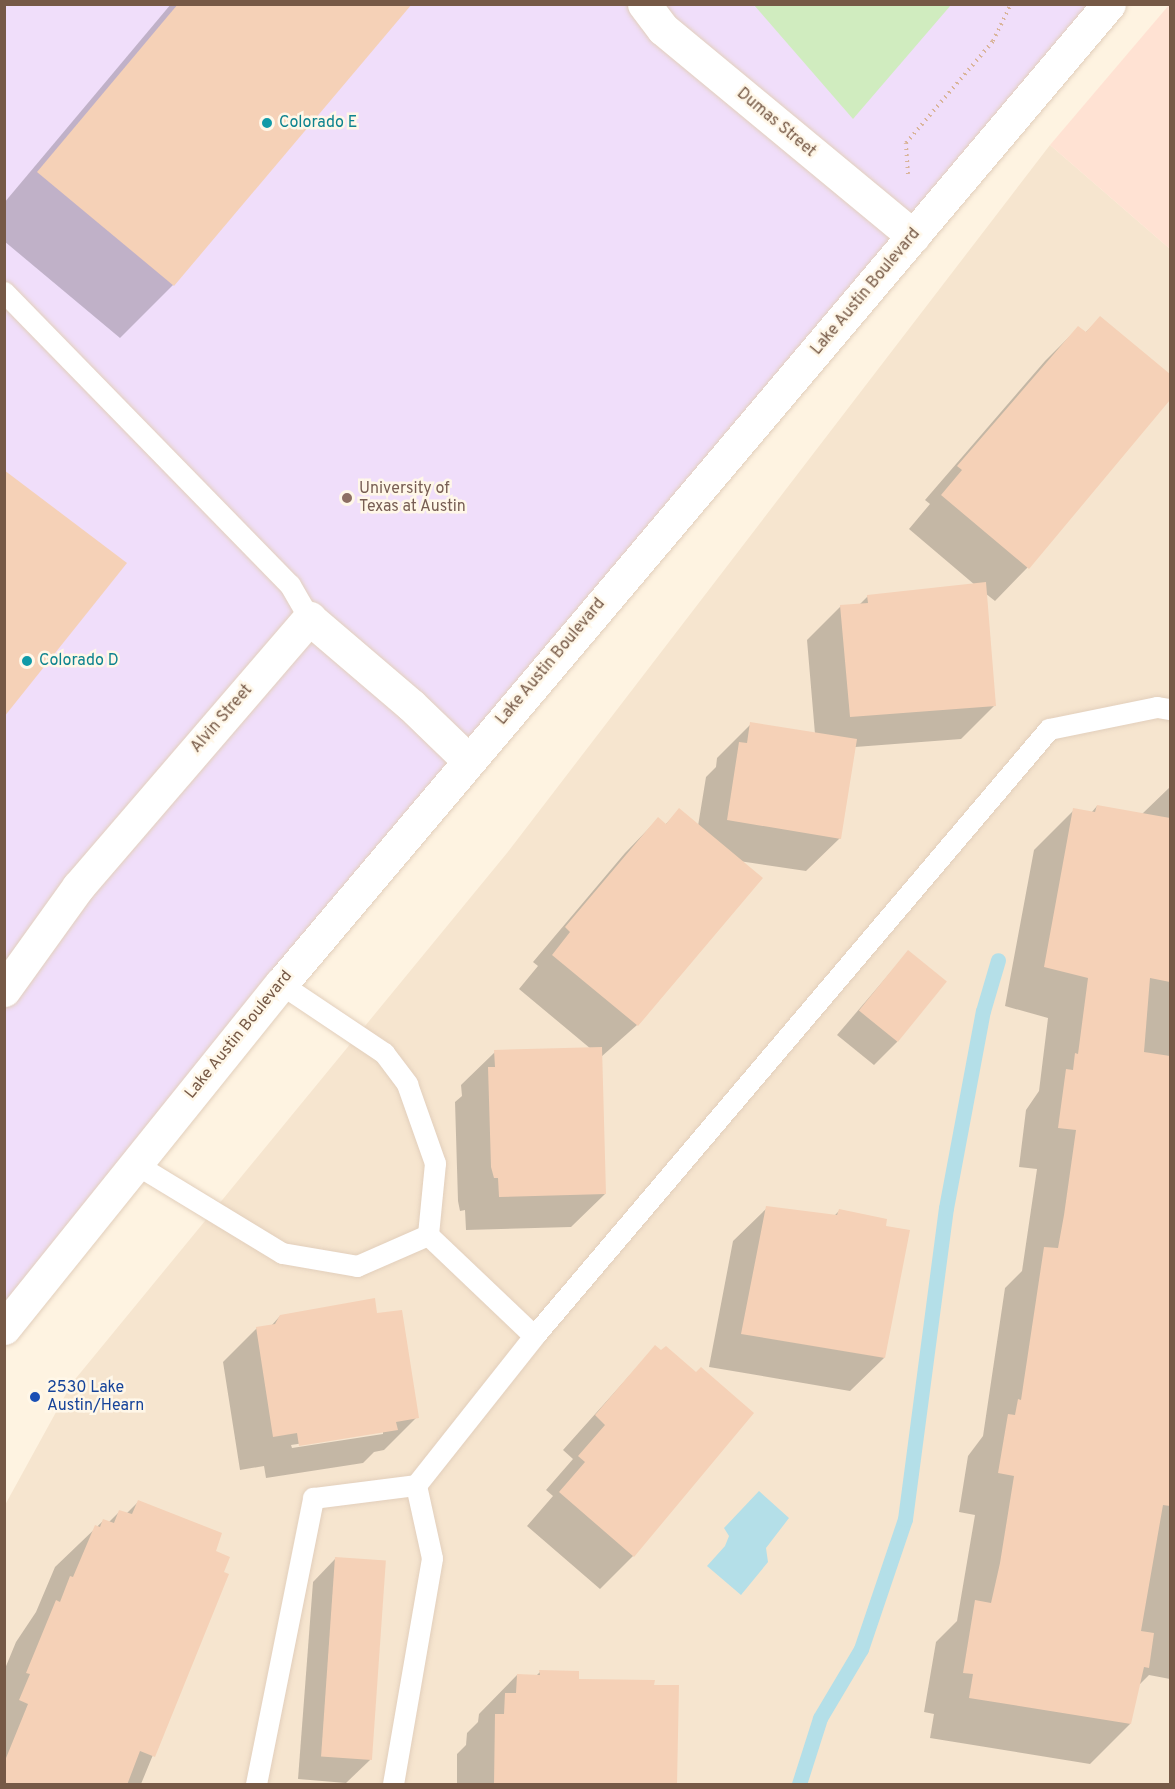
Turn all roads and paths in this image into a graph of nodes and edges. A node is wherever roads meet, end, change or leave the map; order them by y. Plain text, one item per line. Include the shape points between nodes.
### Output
1 (644, 4) edge
2 (1011, 4) edge
3 (1109, 4) edge
4 (913, 236) junction
5 (4, 292) edge
6 (309, 618) junction
7 (1170, 709) edge
8 (468, 760) junction
9 (281, 984) junction
10 (4, 990) edge
11 (134, 1163) junction
12 (428, 1235) junction
13 (4, 1328) edge
14 (534, 1336) junction
15 (416, 1485) junction
16 (256, 1785) edge
17 (393, 1785) edge

1 - 4 main road, Dumas Street via 663,29
2 - 4 path via 993,41 906,143
3 - 4 main road, Lake Austin Boulevard
4 - 8 main road, Lake Austin Boulevard
5 - 6 lane via 290,585
6 - 8 main road via 411,705
6 - 10 main road, Alvin Street via 78,887
7 - 14 lane via 1157,707 1050,729
8 - 9 main road, Lake Austin Boulevard
9 - 11 main road, Lake Austin Boulevard
9 - 12 lane via 384,1053 407,1084 435,1163
11 - 12 lane via 282,1253 357,1266
11 - 13 main road, Lake Austin Boulevard
12 - 14 lane
14 - 15 lane
15 - 16 lane via 313,1498
15 - 17 lane via 432,1558

